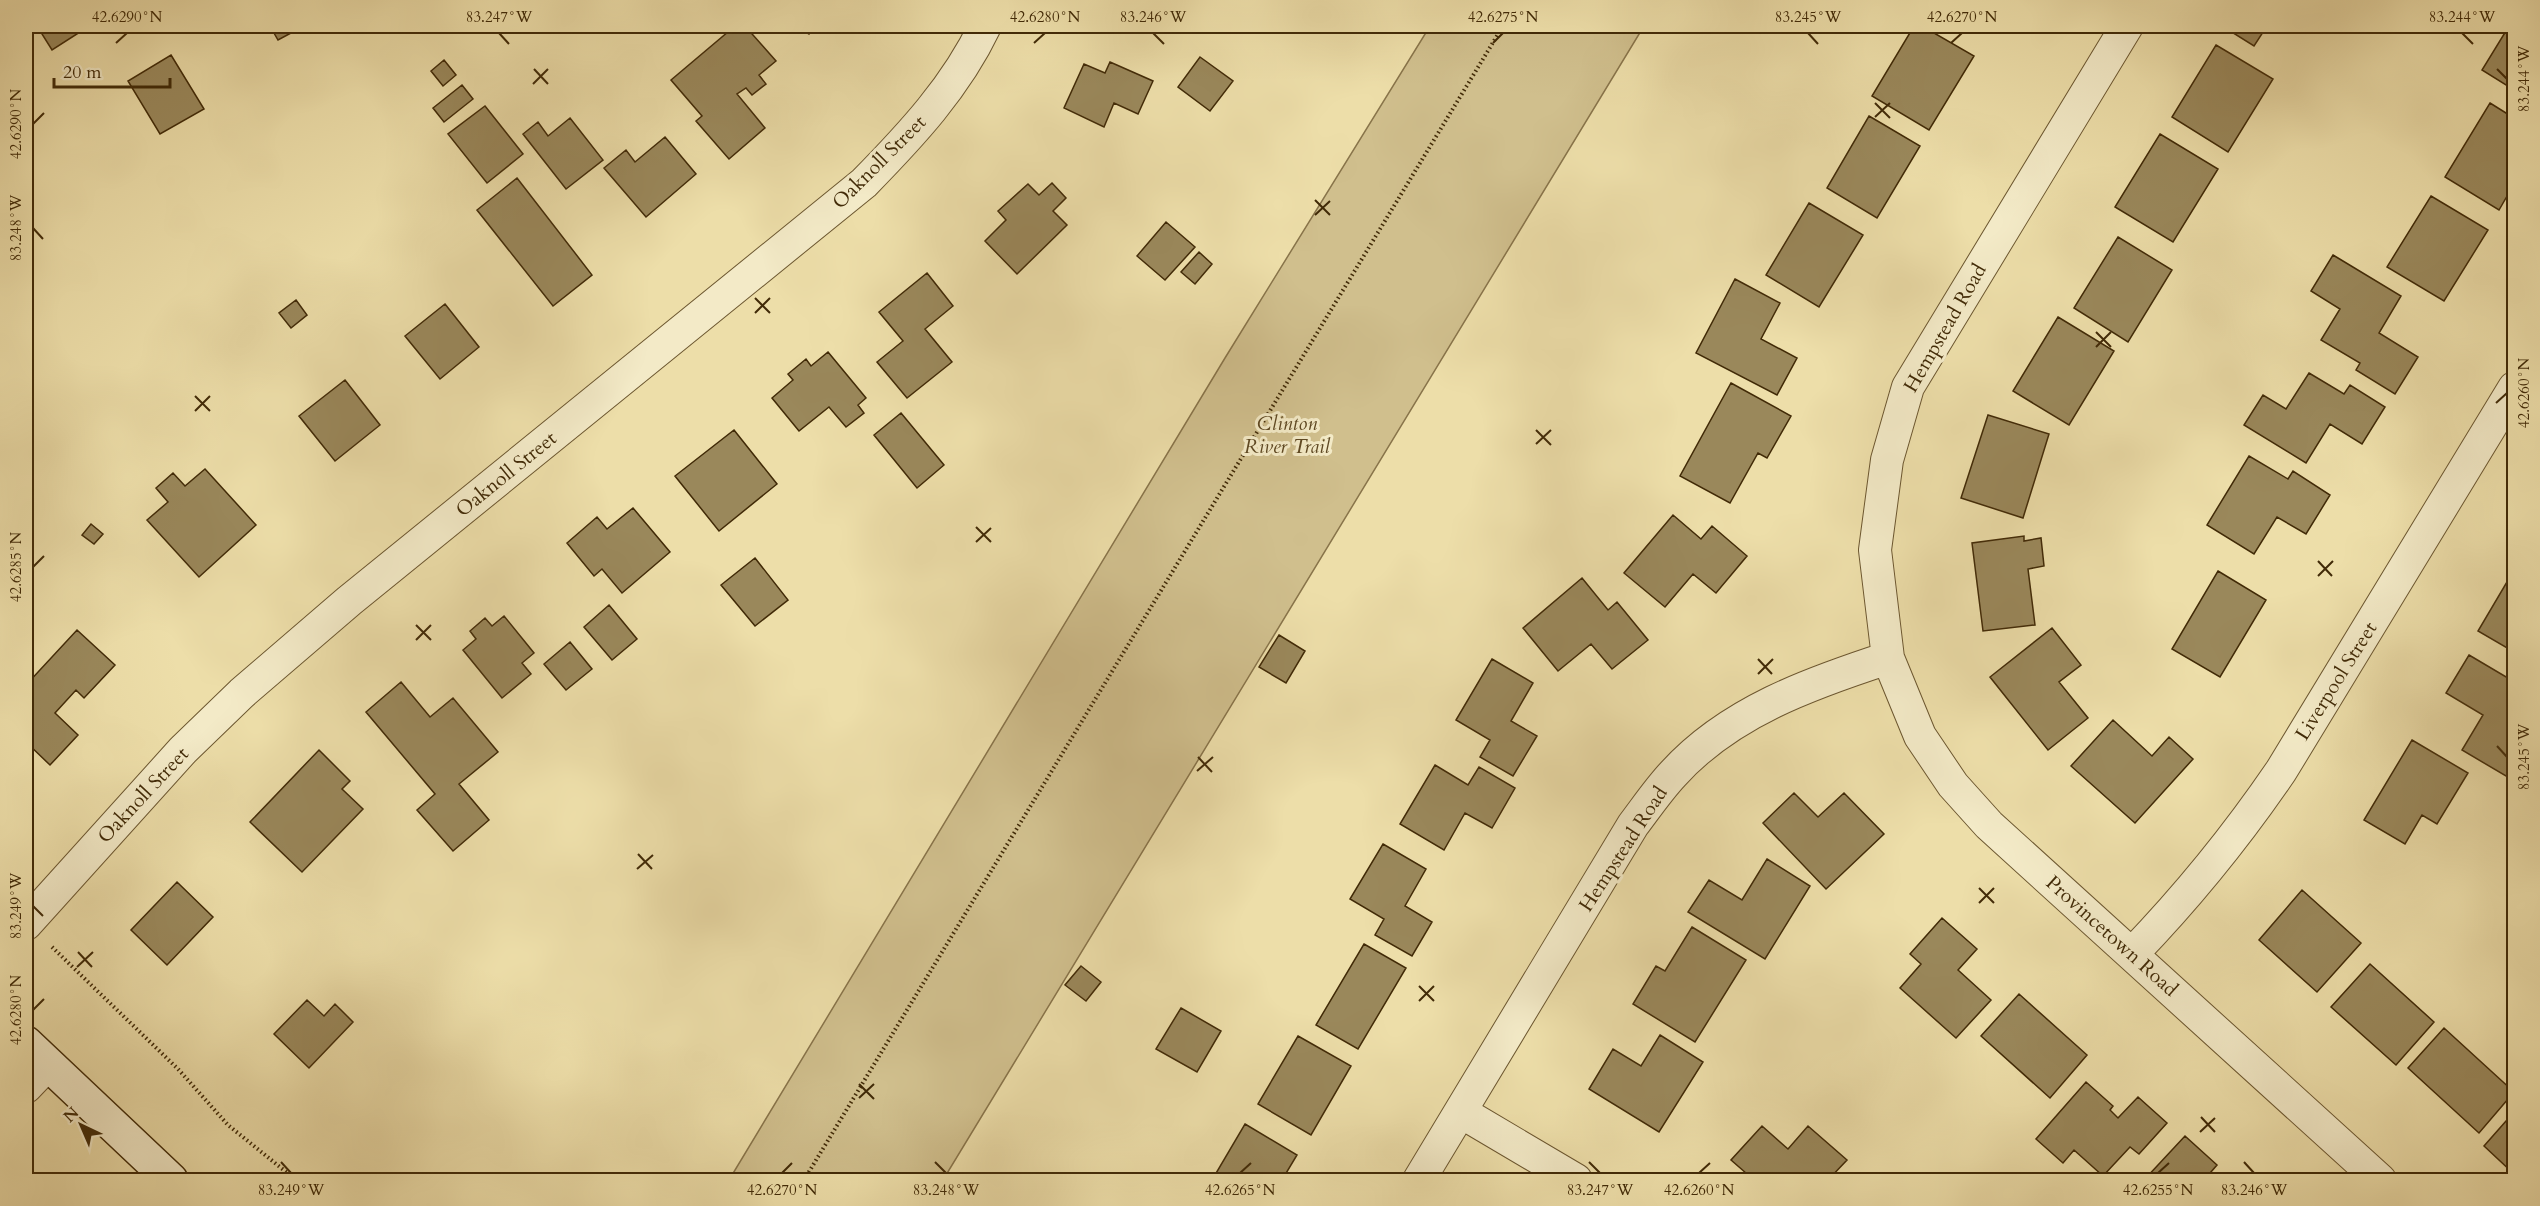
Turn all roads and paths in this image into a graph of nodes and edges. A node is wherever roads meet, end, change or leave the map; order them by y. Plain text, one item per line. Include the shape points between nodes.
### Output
1 (985, 26) edge
2 (1503, 26) edge
3 (2127, 26) edge
4 (2514, 388) edge
5 (1888, 658) junction
6 (26, 923) edge
7 (2132, 954) junction
8 (33, 1065) edge
9 (1461, 1112) junction
10 (171, 1180) edge
11 (296, 1180) edge
12 (804, 1180) edge
13 (1419, 1180) edge
14 (1576, 1180) edge
15 (2380, 1180) edge

1 - 6 street, Oaknoll Street via 951,85 915,131 864,183 349,601 242,693 183,750
2 - 12 path
3 - 5 street, Hempstead Road via 1908,387 1887,459 1875,550
4 - 7 street, Liverpool Street via 2281,771 2197,885
5 - 7 street, Provincetown Road via 1920,736 1953,785 1989,825
5 - 9 street, Hempstead Road via 1782,696 1734,724 1673,773 1633,825
6 - 11 path via 178,1069 228,1125
7 - 15 street, Provincetown Road
8 - 10 main road
9 - 13 street, Hempstead Road
9 - 14 street

